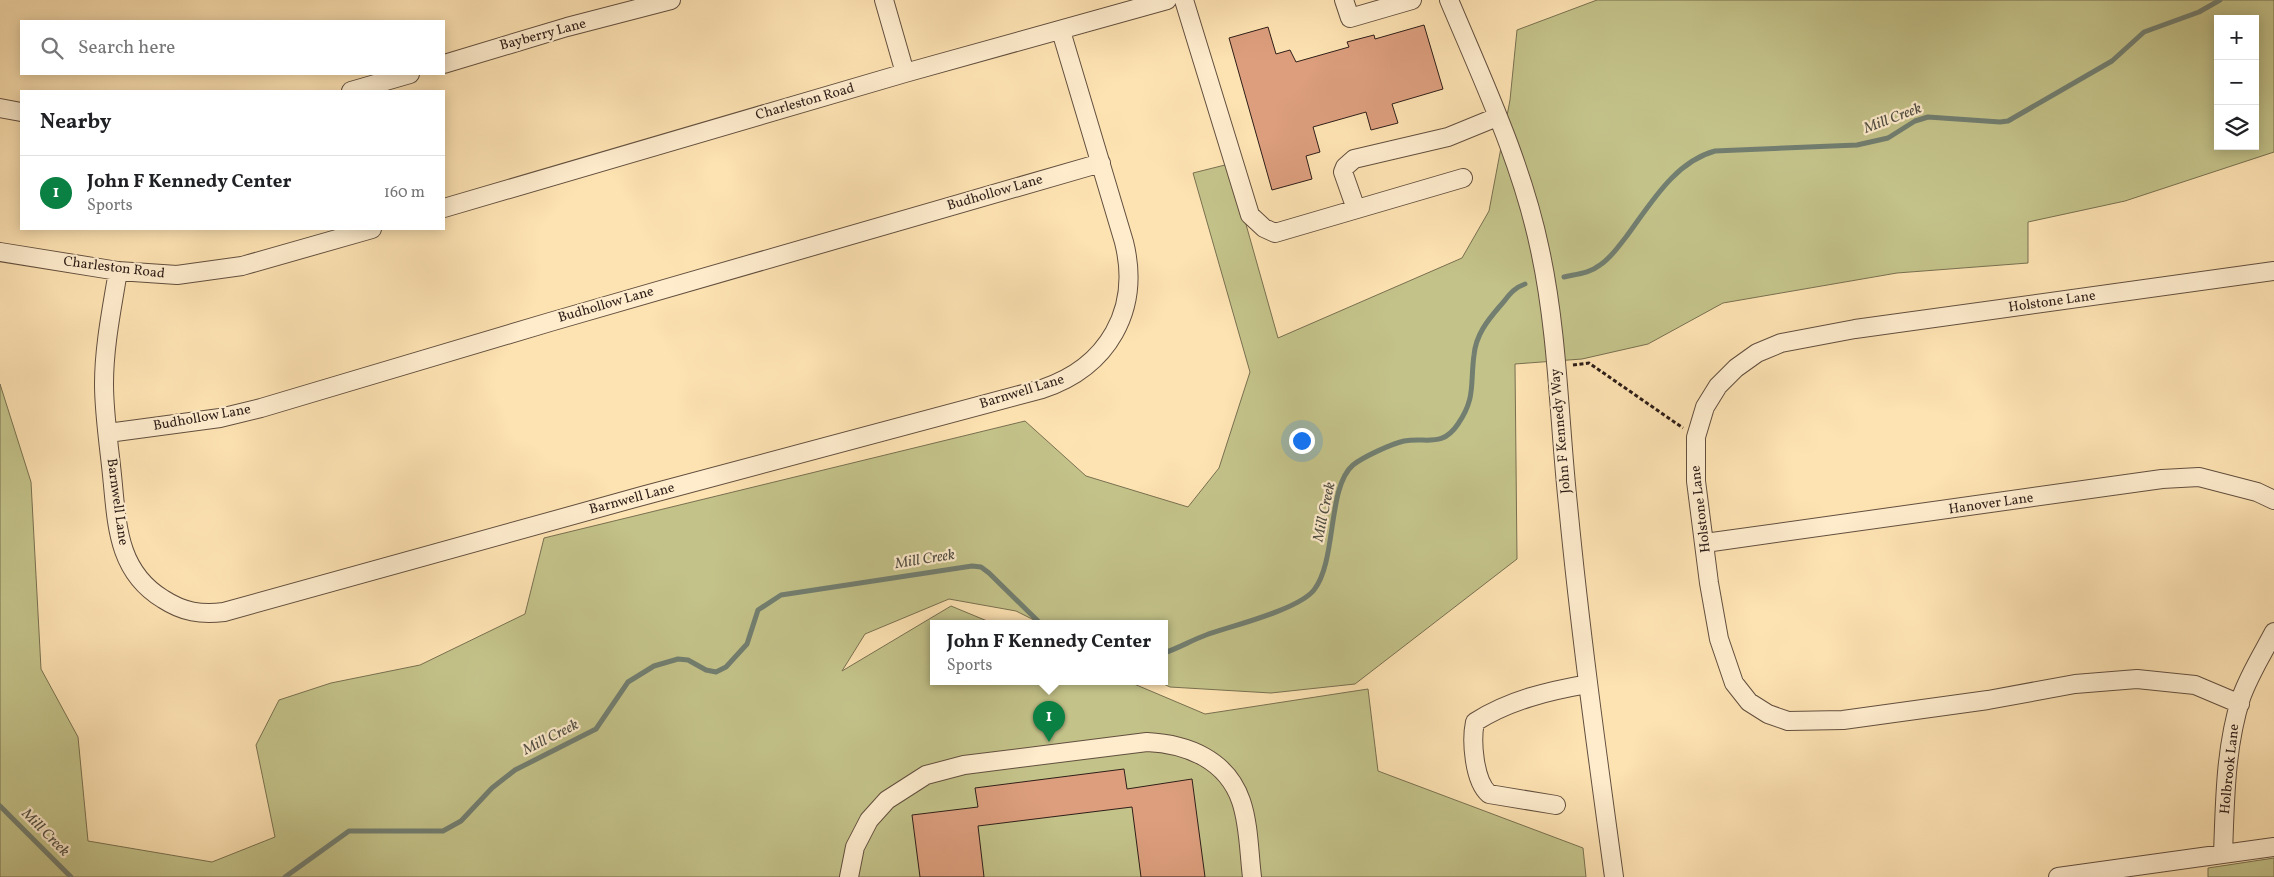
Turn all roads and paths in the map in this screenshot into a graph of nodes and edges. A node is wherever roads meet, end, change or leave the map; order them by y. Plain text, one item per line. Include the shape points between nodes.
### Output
1 (671, 0) edge
2 (884, 0) edge
3 (1167, 0) edge
4 (1184, 0) edge
5 (1344, 0) edge
6 (1412, 0) edge
7 (1449, 0) edge
8 (1061, 31) junction
9 (445, 64) edge
10 (905, 73) junction
11 (407, 75) edge
12 (354, 90) edge
13 (0, 108) edge
14 (20, 112) edge
15 (1497, 117) junction
16 (1102, 163) junction
17 (1463, 178) dead end
18 (445, 208) edge
19 (1356, 209) junction
20 (368, 230) edge
21 (0, 252) edge
22 (118, 271) junction
23 (2274, 271) edge
24 (1573, 365) dead end
25 (108, 433) junction
26 (1696, 437) junction
27 (2274, 500) edge
28 (1705, 543) junction
29 (2274, 632) edge
30 (1588, 684) junction
31 (2240, 704) junction
32 (1556, 805) dead end
33 (2274, 847) edge
34 (2223, 854) junction
35 (849, 877) edge
36 (1252, 877) edge
37 (1614, 877) edge
38 (2058, 877) edge

1 - 9 street, Bayberry Lane
2 - 10 street
3 - 8 street, Charleston Road
4 - 19 street via 1250,215 1275,233
5 - 6 street via 1350,18
7 - 15 street, John F Kennedy Way
8 - 10 street, Charleston Road
8 - 16 street, Barnwell Lane
10 - 18 street, Charleston Road
11 - 12 street
13 - 14 street
15 - 19 street via 1448,138 1354,158 1343,172
15 - 30 street, John F Kennedy Way via 1530,211 1547,289
16 - 25 street, Budhollow Lane via 261,408 220,418
16 - 25 street, Barnwell Lane via 1128,258 1129,285 1123,315 1111,338 1096,358 1070,378 1042,389 234,609 198,614 185,610 154,593 133,572 119,534
17 - 19 street
20 - 22 street, Charleston Road via 224,270 177,275
21 - 22 street, Charleston Road
22 - 25 street, Barnwell Lane via 104,384
23 - 26 street, Holstone Lane via 1855,329 1781,343 1736,368 1718,386 1705,408
24 - 26 path via 1589,363
26 - 28 street, Holstone Lane via 1696,481
27 - 28 street, Hanover Lane via 2257,492 2199,477 2162,479
28 - 31 street, Holstone Lane via 1719,639 1734,682 1749,702 1788,721 1843,720 2076,684 2137,679 2195,685
29 - 31 street, Holbrook Lane
30 - 32 street via 1540,693 1490,713 1476,722 1473,733 1482,788 1489,794
30 - 37 street, John F Kennedy Way
31 - 34 street, Holbrook Lane via 2227,772
33 - 34 street
34 - 38 street
35 - 36 street via 855,847 869,820 887,800 926,775 964,765 1147,742 1201,754 1225,774 1241,801

